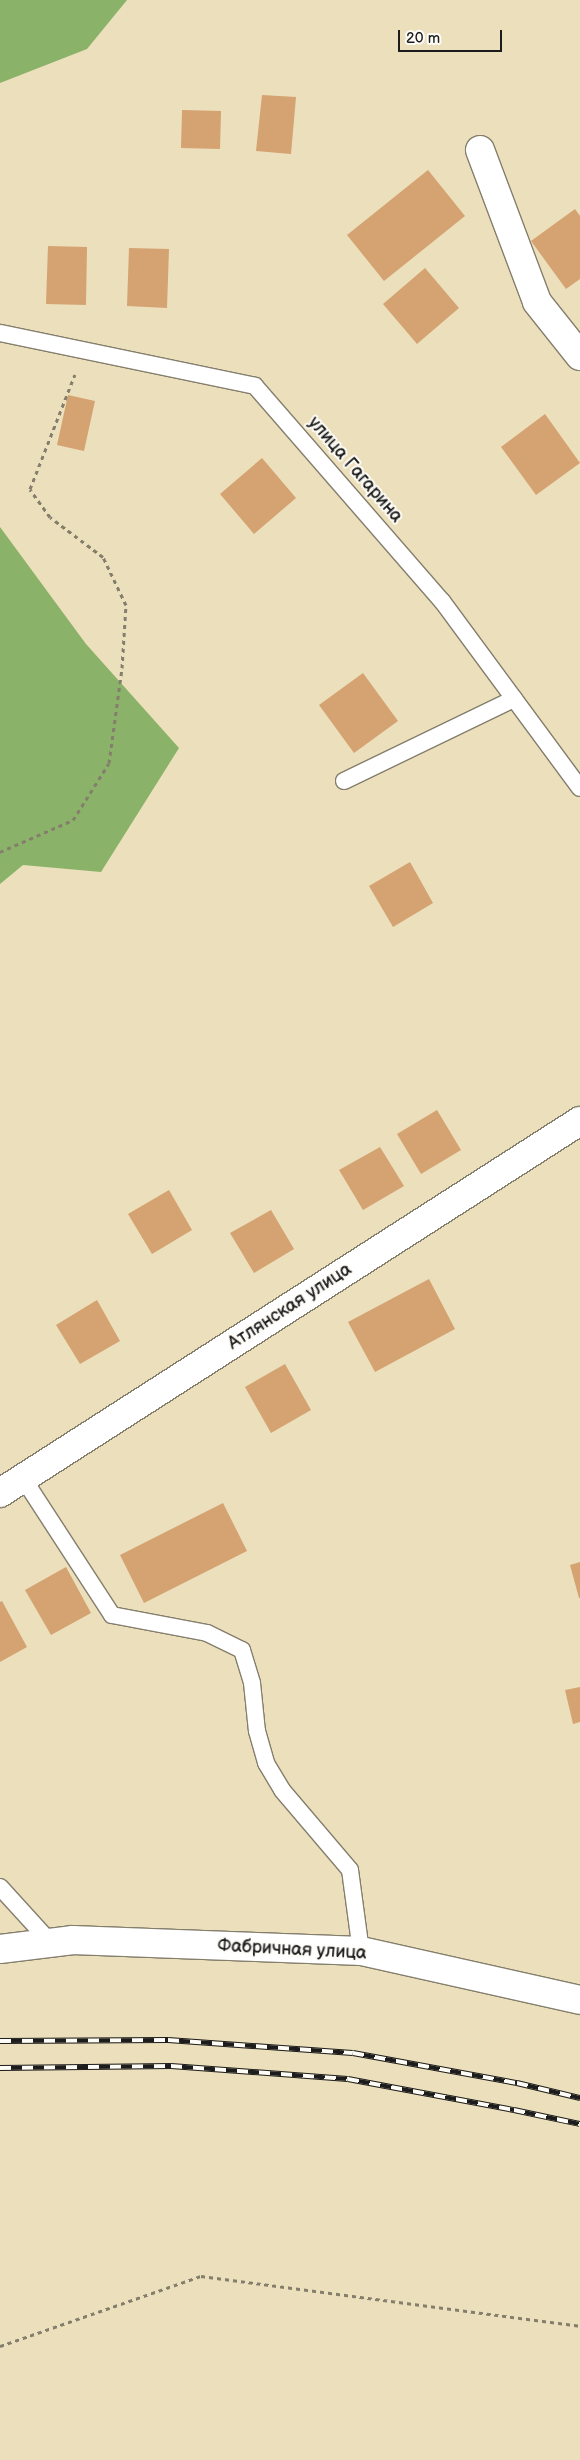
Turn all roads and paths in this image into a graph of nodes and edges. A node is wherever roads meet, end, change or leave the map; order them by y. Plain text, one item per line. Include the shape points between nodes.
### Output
1 (480, 150) dead end
2 (0, 333) edge
3 (84, 351) junction
4 (580, 356) edge
5 (514, 699) junction
6 (344, 781) dead end
7 (580, 788) edge
8 (0, 852) edge
9 (580, 1121) edge
10 (23, 1478) junction
11 (0, 1493) edge
12 (0, 1887) edge
13 (50, 1942) junction
14 (0, 1949) edge
15 (361, 1951) junction
16 (580, 2000) edge
17 (580, 2326) edge
18 (0, 2346) edge

1 - 4 street via 537,302
2 - 3 lane, улица Гагарина
3 - 5 lane, улица Гагарина via 255,386 442,601
3 - 8 path via 30,488 50,517 104,557 126,605 122,668 109,763 73,820
5 - 6 lane
5 - 7 lane, улица Гагарина
9 - 10 street, Атлянская улица
10 - 11 street, Атлянская улица
10 - 15 lane via 112,1615 207,1633 242,1650 252,1683 257,1730 266,1763 282,1790 350,1870
12 - 13 lane
13 - 14 street, Фабричная улица
13 - 15 street, Фабричная улица via 74,1940
15 - 16 street, Фабричная улица
17 - 18 path via 201,2276

